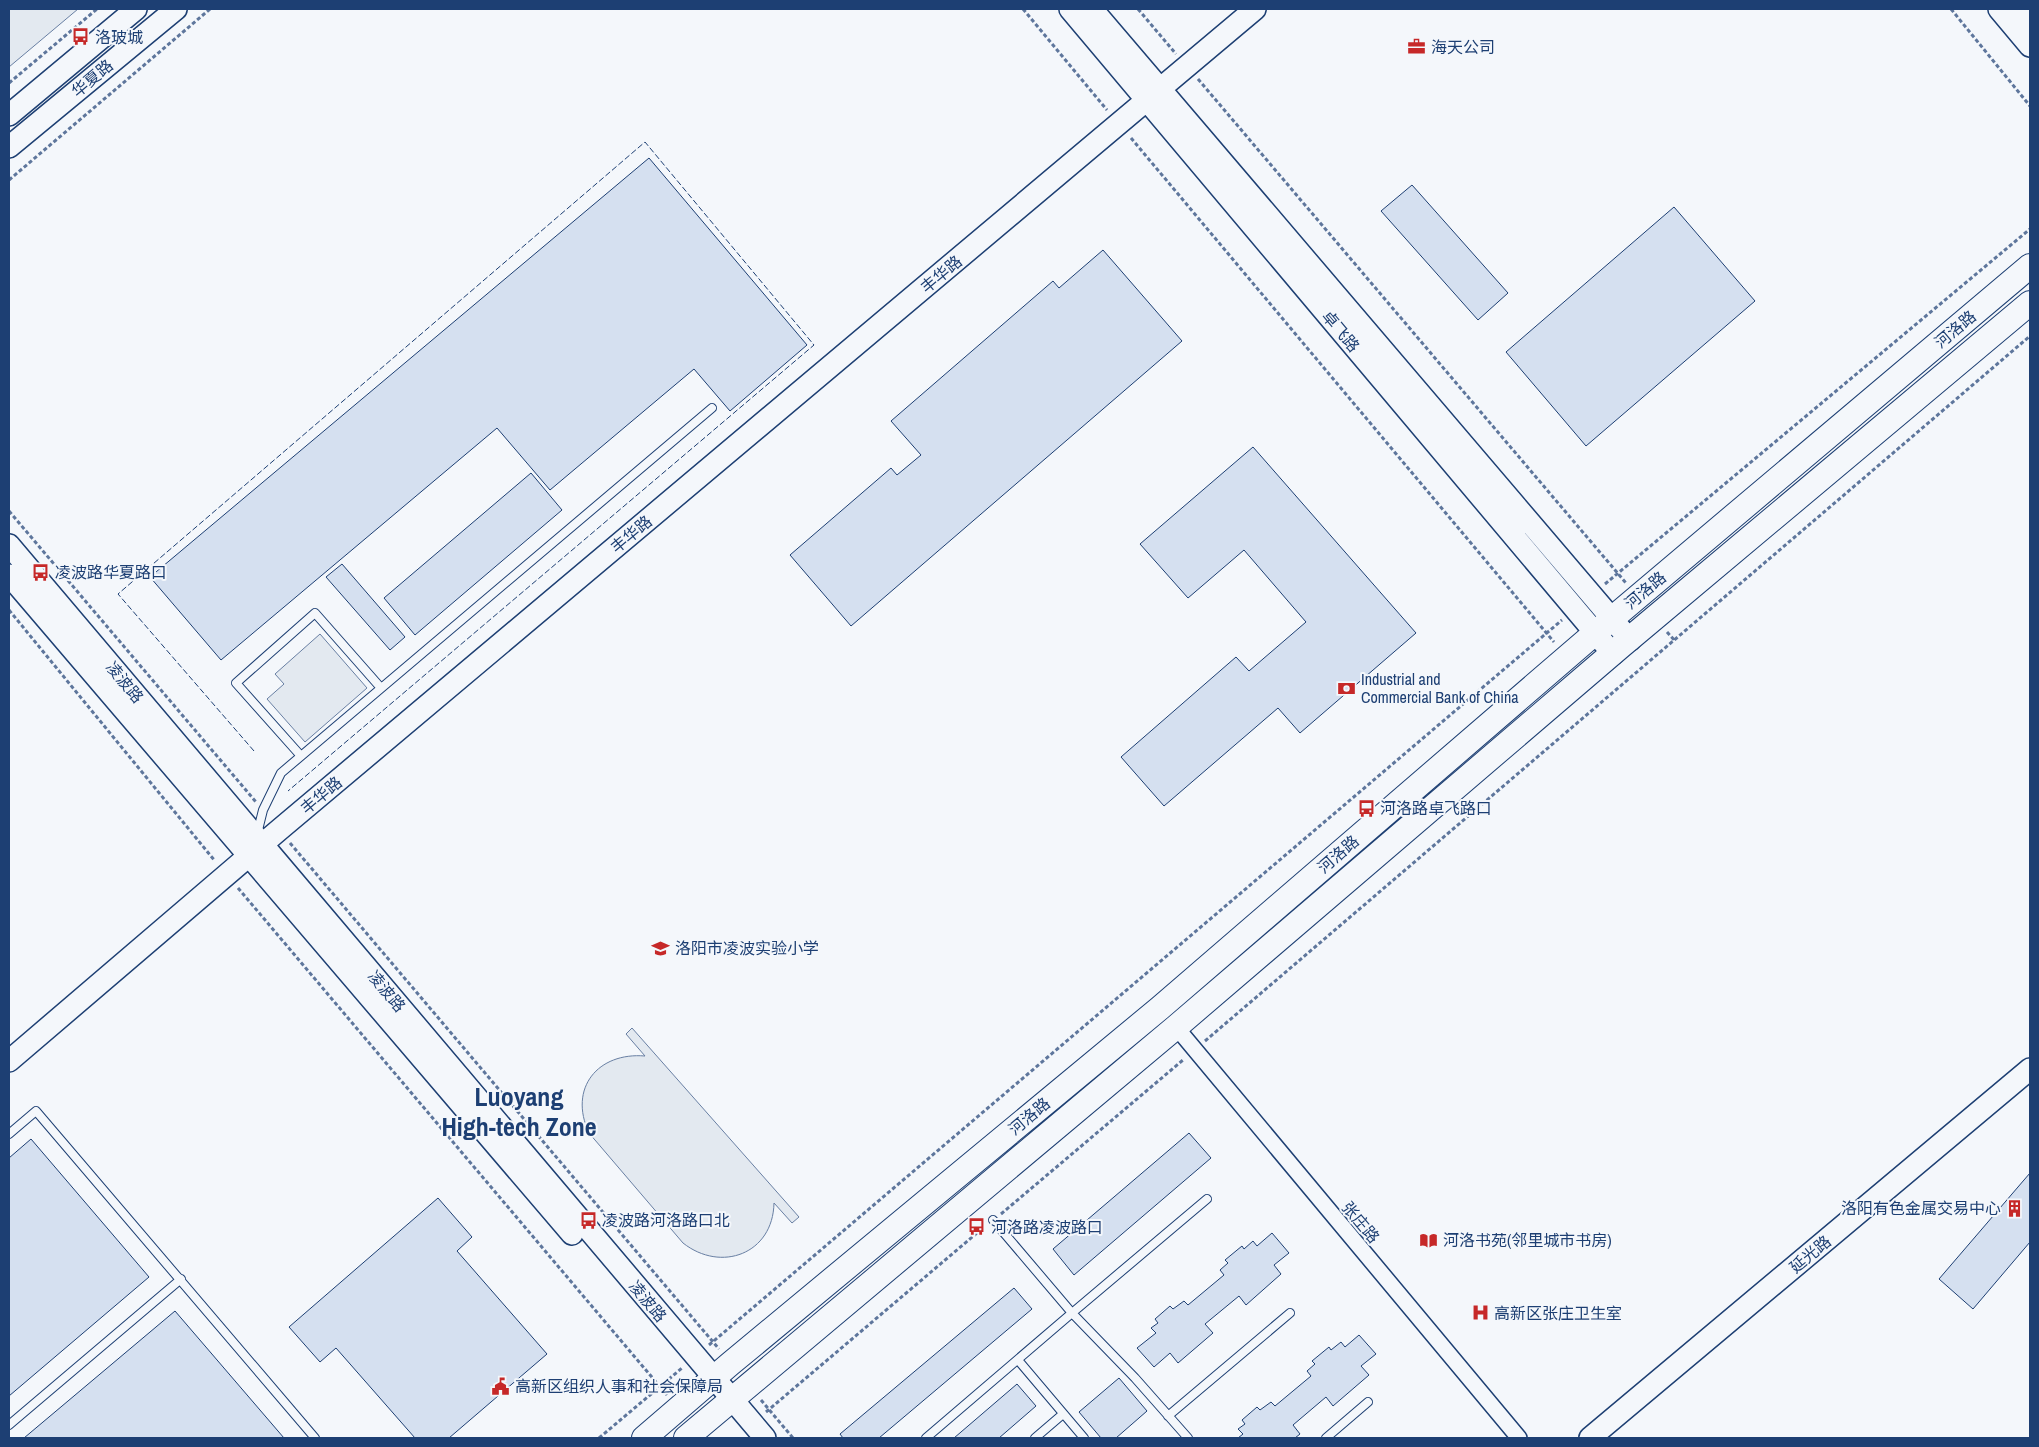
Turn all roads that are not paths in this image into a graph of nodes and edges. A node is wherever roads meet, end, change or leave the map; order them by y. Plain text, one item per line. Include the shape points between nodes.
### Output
1 (136, 9) edge
2 (176, 9) edge
3 (1070, 9) edge
4 (1092, 9) edge
5 (1238, 9) edge
6 (1255, 9) edge
7 (1999, 9) edge
8 (2020, 9) edge
9 (2030, 20) edge
10 (2030, 46) edge
11 (1183, 62) junction
12 (1150, 91) junction
13 (9, 115) edge
14 (9, 148) edge
15 (2030, 266) edge
16 (2030, 303) edge
17 (712, 408) dead end
18 (9, 545) edge
19 (9, 575) edge
20 (1603, 625) junction
21 (1621, 647) junction
22 (381, 688) junction
23 (301, 756) junction
24 (258, 843) junction
25 (224, 871) junction
26 (1176, 1028) junction
27 (9, 1047) edge
28 (9, 1061) edge
29 (2030, 1069) edge
30 (2030, 1087) edge
31 (9, 1134) edge
32 (1207, 1199) dead end
33 (993, 1220) road end
34 (181, 1279) junction
35 (1072, 1313) junction
36 (1290, 1313) dead end
37 (1018, 1360) junction
38 (715, 1376) junction
39 (733, 1398) junction
40 (1368, 1402) dead end
41 (1064, 1414) junction
42 (1168, 1416) junction
43 (9, 1425) edge
44 (755, 1434) edge
45 (315, 1438) edge
46 (644, 1438) edge
47 (686, 1438) edge
48 (926, 1438) edge
49 (1035, 1438) edge
50 (1084, 1438) edge
51 (1188, 1438) edge
52 (1326, 1438) edge
53 (1519, 1438) edge
54 (1590, 1438) edge
55 (1612, 1438) edge

1 - 13 street, 华夏路
2 - 14 street, 华夏路
3 - 12 street, 卓飞路
4 - 12 street, 卓飞路
5 - 11 street, 丰华路
6 - 11 street, 丰华路
7 - 10 street
8 - 9 street
11 - 12 street, 丰华路
12 - 20 street, 卓飞路 via 1575,609
12 - 20 street, 卓飞路 via 1592,595
12 - 24 street, 丰华路
15 - 20 main road, 河洛路
16 - 21 main road, 河洛路
17 - 22 lane
18 - 24 street, 凌波路
19 - 24 street, 凌波路
20 - 21 street, 卓飞路
20 - 38 main road, 河洛路 via 1160,1008
21 - 26 main road, 河洛路
22 - 23 lane
22 - 23 lane via 315,613 236,683
23 - 24 lane via 281,773 263,810
24 - 25 street, 丰华路
24 - 38 street, 凌波路 via 690,1361
25 - 27 street, 丰华路
25 - 28 street, 丰华路
26 - 39 main road, 河洛路
26 - 53 street, 张庄路
29 - 54 street, 延光路
30 - 55 street, 延光路
31 - 34 lane via 36,1111
32 - 35 lane
33 - 35 lane
34 - 43 lane
34 - 45 lane
35 - 37 lane
35 - 42 lane
36 - 42 lane
37 - 41 lane
37 - 48 lane
38 - 39 street, 凌波路
38 - 46 main road, 河洛路
39 - 44 street, 凌波路
39 - 47 main road, 河洛路
40 - 52 lane
41 - 49 lane
41 - 50 lane
42 - 51 lane

